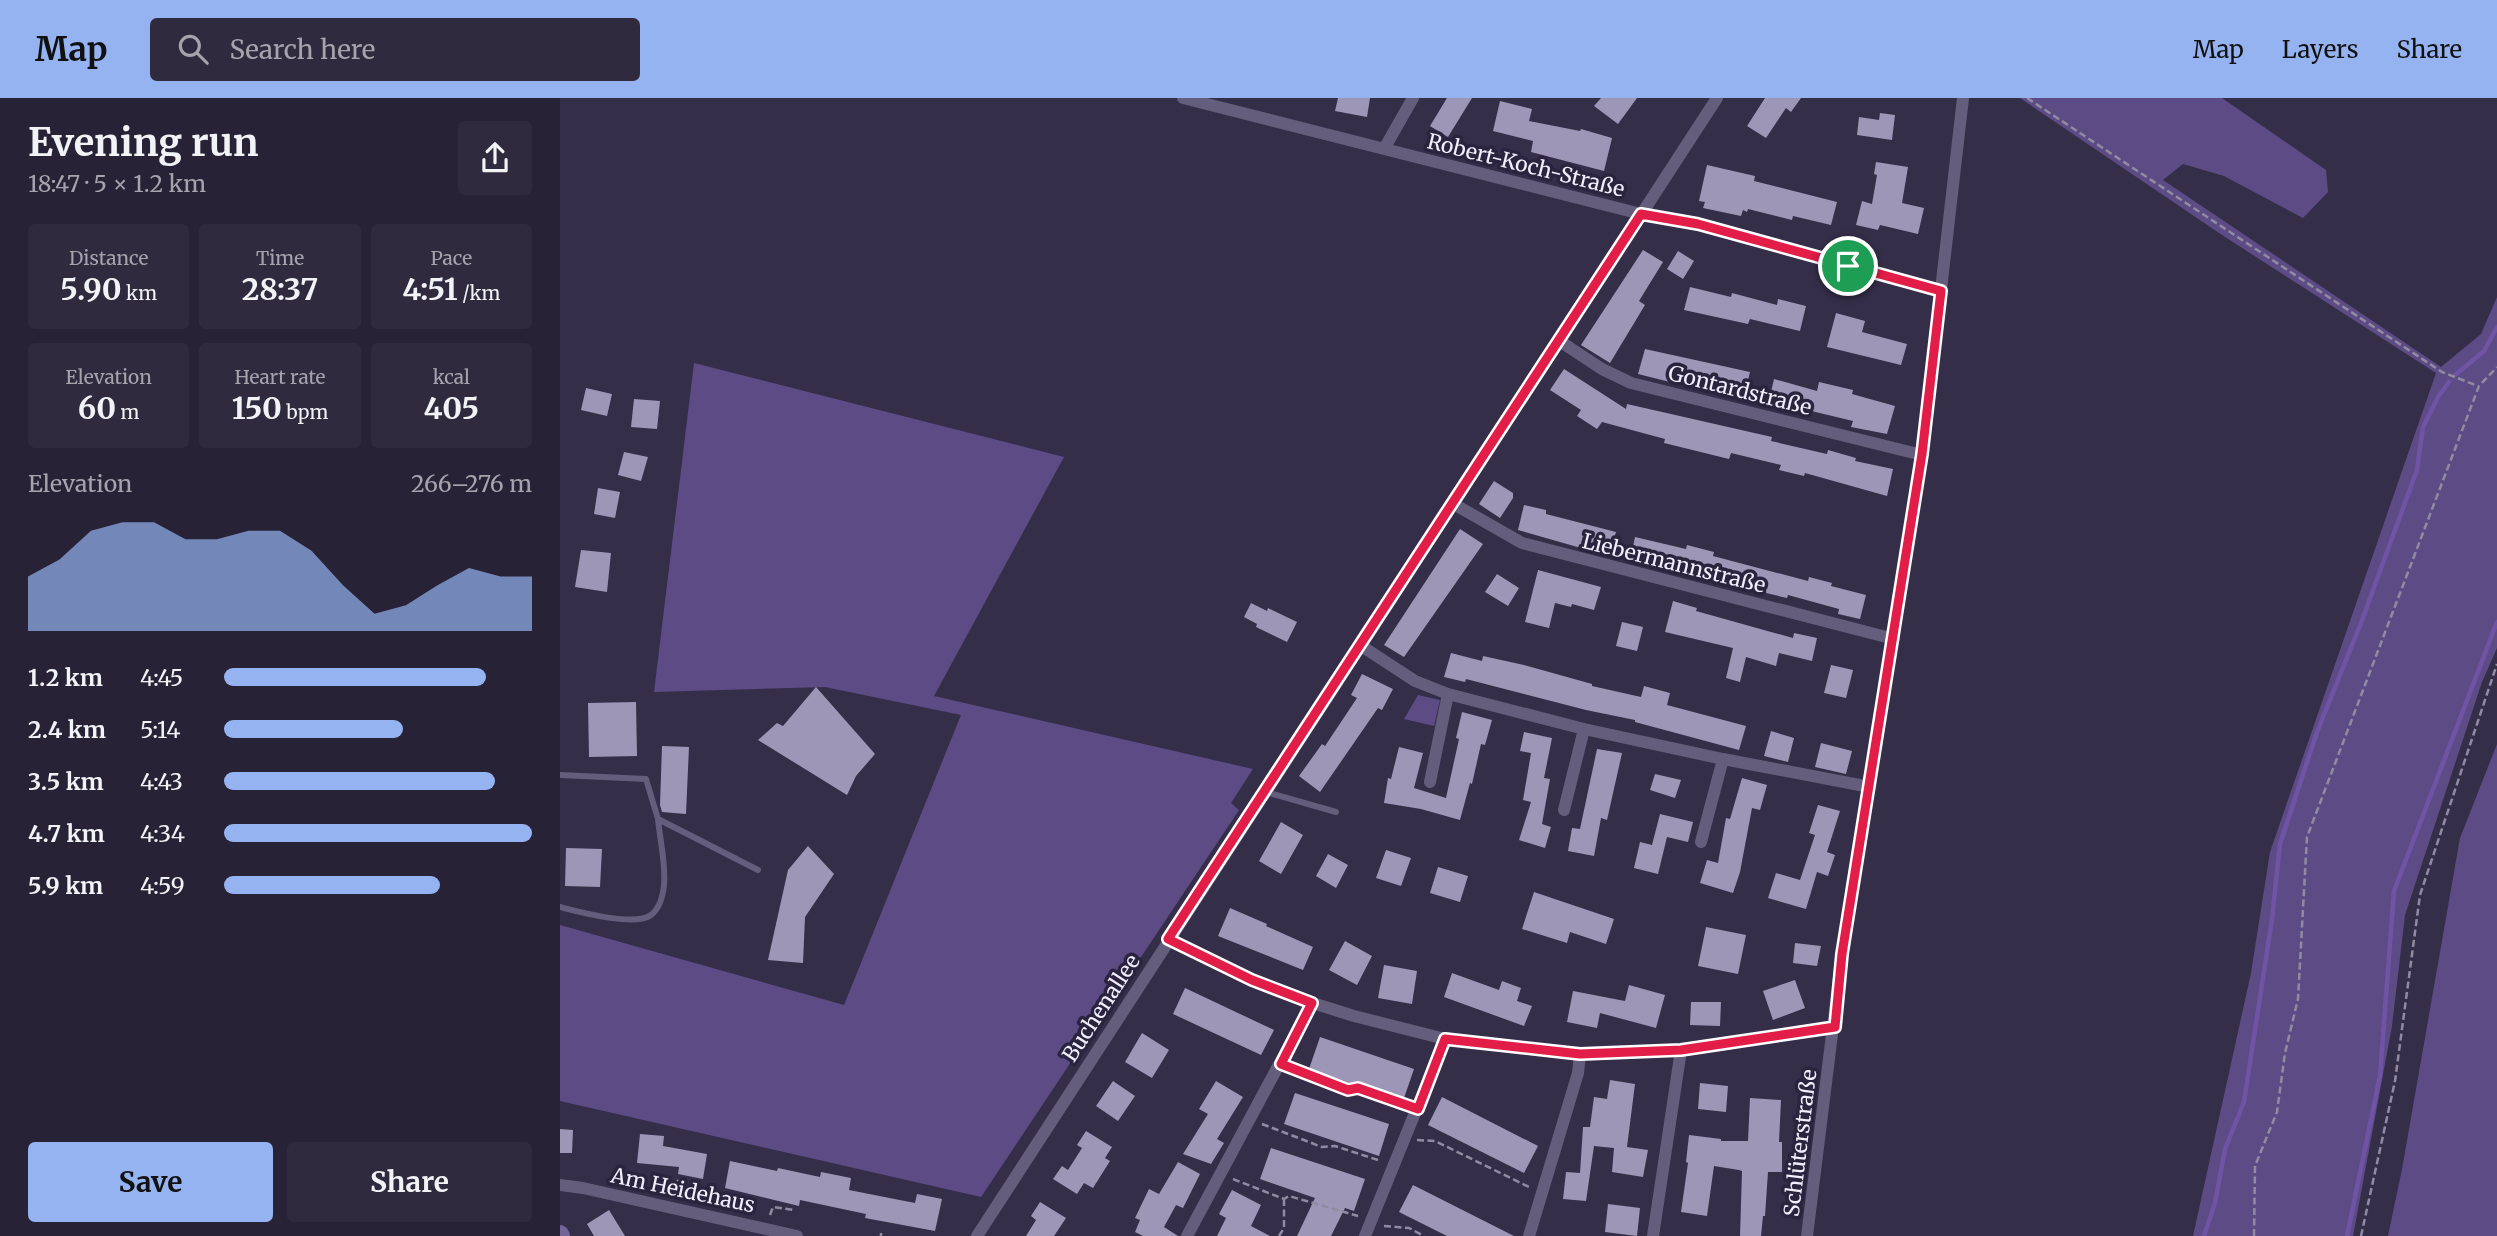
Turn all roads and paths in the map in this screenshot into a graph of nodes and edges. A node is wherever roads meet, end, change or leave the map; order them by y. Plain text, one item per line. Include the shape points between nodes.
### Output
1 (1183, 98) edge
2 (1413, 98) edge
3 (1717, 98) edge
4 (1963, 98) edge
5 (2027, 98) edge
6 (1212, 102) edge
7 (1384, 149) junction
8 (1641, 214) junction
9 (1941, 291) junction
10 (1558, 340) junction
11 (2497, 367) edge
12 (2479, 386) junction
13 (1922, 454) junction
14 (1452, 503) junction
15 (1894, 639) junction
16 (1360, 645) junction
17 (2497, 664) edge
18 (1448, 694) junction
19 (1584, 729) junction
20 (1723, 759) junction
21 (560, 775) edge
22 (1430, 782) dead end
23 (1870, 787) junction
24 (1265, 791) junction
25 (1564, 810) dead end
26 (1336, 812) dead end
27 (658, 819) junction
28 (1701, 842) dead end
29 (758, 870) dead end
30 (560, 907) edge
31 (1168, 939) junction
32 (1312, 1003) junction
33 (1835, 1027) junction
34 (1445, 1039) junction
35 (1681, 1050) junction
36 (1580, 1054) junction
37 (1281, 1064) junction
38 (1418, 1109) junction
39 (1251, 1119) junction
40 (1405, 1140) junction
41 (1394, 1166) junction
42 (1221, 1174) junction
43 (560, 1185) edge
44 (1542, 1193) junction
45 (1284, 1199) junction
46 (794, 1210) dead end
47 (1372, 1220) junction
48 (764, 1228) junction
49 (796, 1236) edge
50 (976, 1236) edge
51 (1187, 1236) edge
52 (1279, 1236) edge
53 (1365, 1236) edge
54 (1424, 1236) edge
55 (1529, 1236) edge
56 (1653, 1236) edge
57 (1807, 1236) edge
58 (2254, 1236) edge
59 (2361, 1236) edge

1 - 6 street, Robert-Koch-Straße
2 - 7 street
3 - 8 street, Buchenallee
4 - 9 street, Schlüterstraße
5 - 12 path via 2442,372
6 - 7 street, Robert-Koch-Straße
7 - 8 street, Robert-Koch-Straße
8 - 9 street, Robert-Koch-Straße via 1698,224
8 - 10 street, Buchenallee
9 - 13 street, Schlüterstraße
10 - 13 street, Gontardstraße via 1631,383
10 - 14 street, Buchenallee
11 - 12 path
12 - 58 path via 2307,837 2298,999 2277,1112 2255,1166
13 - 15 street, Schlüterstraße
14 - 15 street, Liebermannstraße via 1522,543
14 - 16 street, Buchenallee
15 - 23 street, Schlüterstraße
16 - 18 street via 1415,681
16 - 24 street, Buchenallee
17 - 59 path via 2420,895 2395,1081
18 - 19 street
18 - 22 street
19 - 20 street
19 - 25 street
20 - 23 street
20 - 28 street
21 - 27 lane via 646,779
23 - 33 street, Schlüterstraße via 1842,954
24 - 26 lane
24 - 31 street, Buchenallee
27 - 29 lane
27 - 30 lane via 664,887 651,916 625,919
31 - 32 street
31 - 50 street, Buchenallee
32 - 34 street
32 - 37 street
33 - 35 street
33 - 57 street, Schlüterstraße
34 - 36 street
34 - 38 street
35 - 36 street
35 - 56 street
36 - 44 street
37 - 38 path via 1348,1090 1358,1088
37 - 39 street
38 - 40 street
39 - 41 path via 1322,1147 1335,1146
39 - 42 street
40 - 41 street
40 - 44 path via 1435,1141
41 - 47 street
42 - 45 path
42 - 51 street
43 - 48 street, Am Heidehaus
44 - 55 street
45 - 47 path via 1305,1199
45 - 52 path via 1284,1227
46 - 48 path via 773,1207
47 - 53 street
47 - 54 path
48 - 49 street, Am Heidehaus

